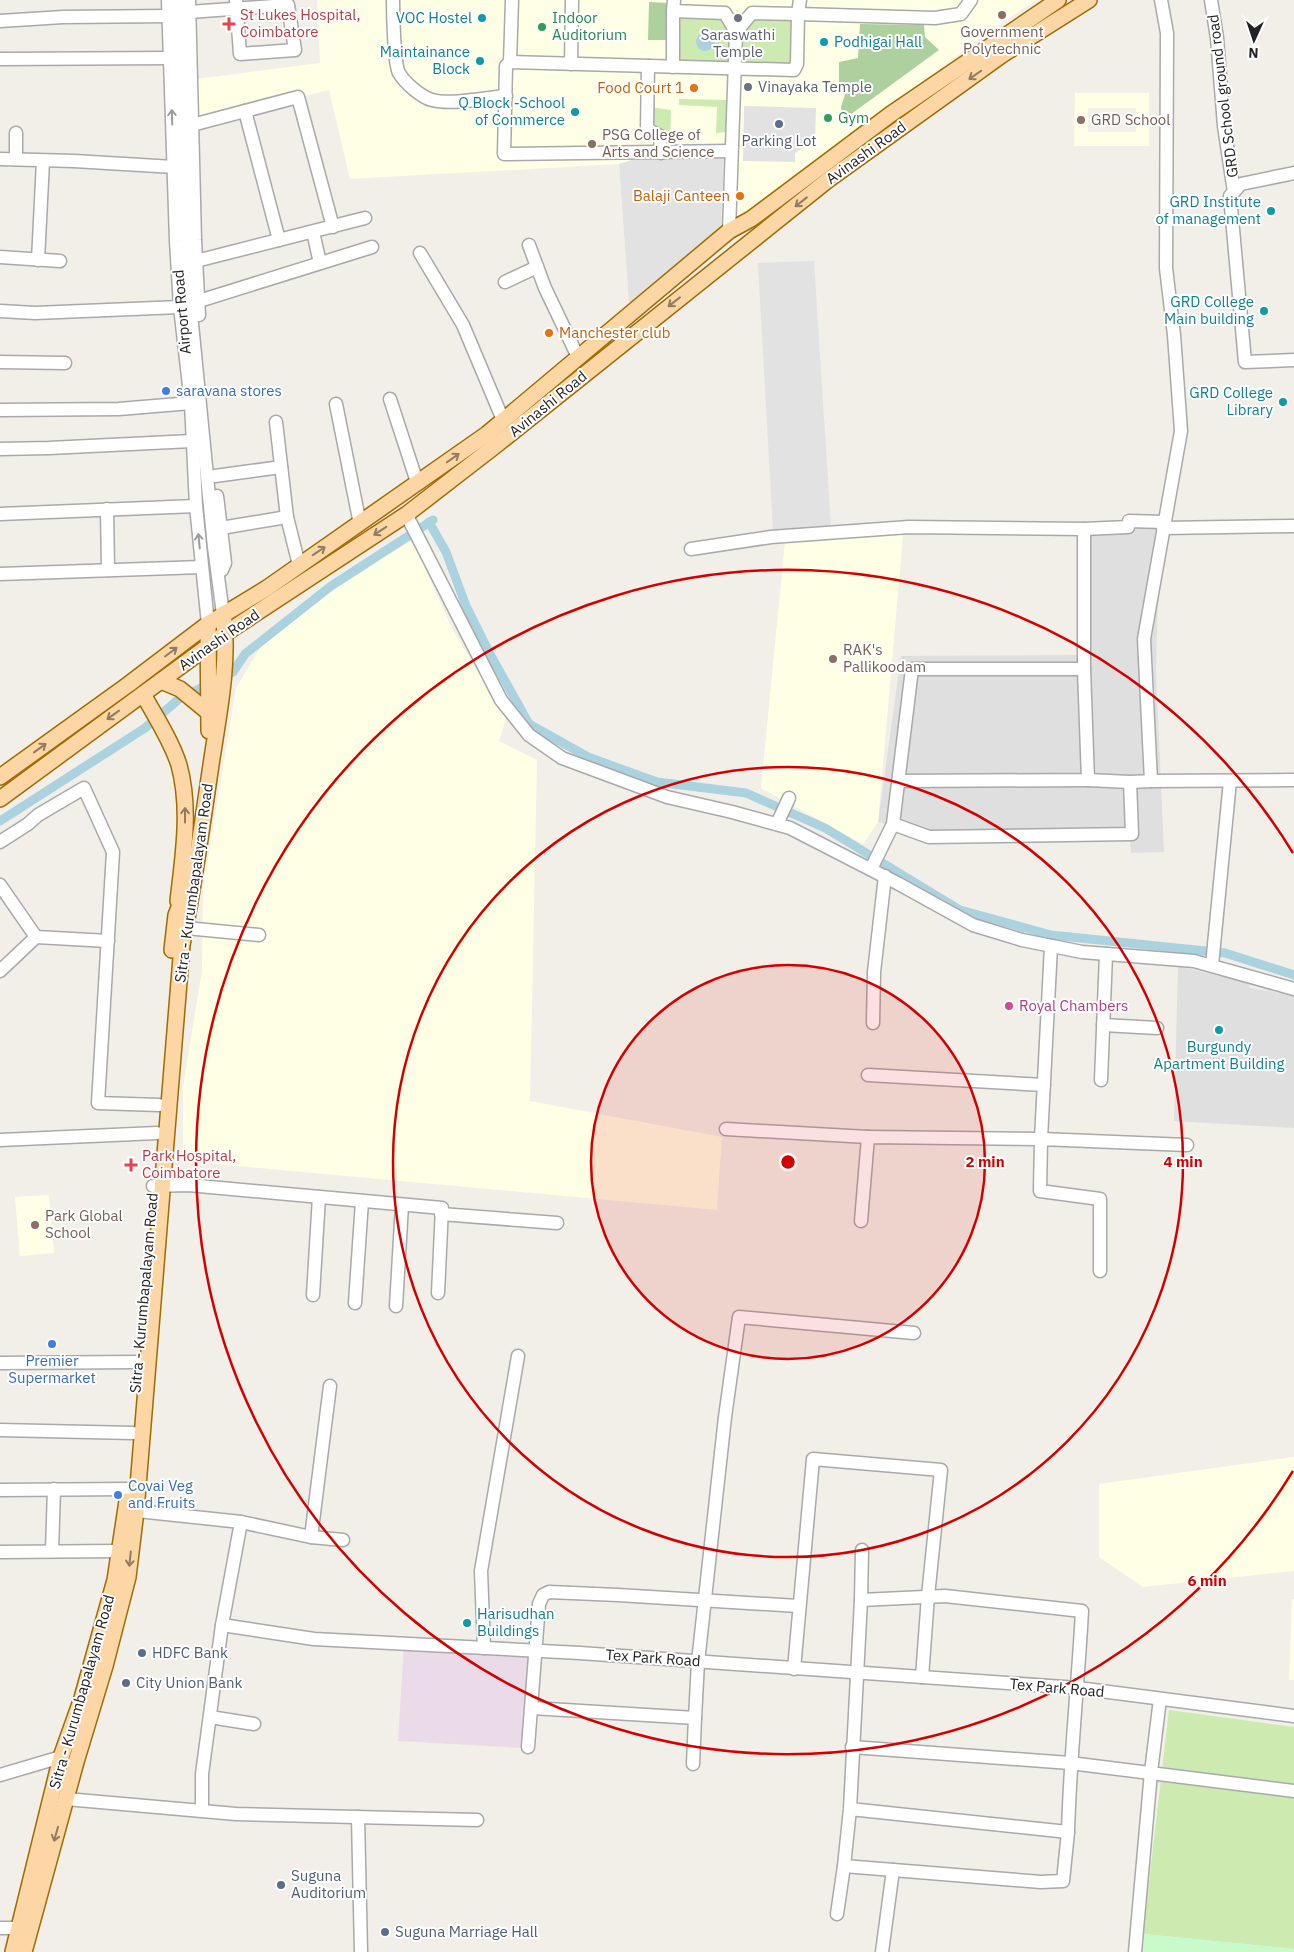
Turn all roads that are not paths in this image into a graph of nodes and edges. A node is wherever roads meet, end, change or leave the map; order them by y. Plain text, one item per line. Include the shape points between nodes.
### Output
1 (168, 0) edge
2 (179, 0) edge
3 (393, 0) edge
4 (512, 0) edge
5 (572, 0) edge
6 (800, 0) edge
7 (971, 0) edge
8 (1058, 0) edge
9 (1088, 0) edge
10 (1161, 0) edge
11 (1211, 0) edge
12 (288, 2) edge
13 (236, 4) edge
14 (189, 6) edge
15 (674, 6) edge
16 (725, 13) junction
17 (752, 13) junction
18 (798, 14) junction
19 (169, 16) junction
20 (0, 21) edge
21 (736, 32) junction
22 (170, 58) junction
23 (0, 59) edge
24 (510, 62) junction
25 (571, 64) junction
26 (648, 66) junction
27 (673, 67) junction
28 (736, 68) junction
29 (506, 96) junction
30 (245, 111) junction
31 (192, 125) junction
32 (16, 133) dead end
33 (731, 151) junction
34 (661, 153) junction
35 (0, 159) edge
36 (16, 159) junction
37 (43, 161) junction
38 (174, 167) junction
39 (1294, 173) edge
40 (1234, 192) junction
41 (365, 218) dead end
42 (333, 227) junction
43 (729, 231) junction
44 (313, 232) junction
45 (279, 240) junction
46 (528, 245) dead end
47 (372, 247) dead end
48 (420, 253) dead end
49 (0, 257) edge
50 (38, 260) junction
51 (60, 261) dead end
52 (196, 261) junction
53 (320, 263) junction
54 (538, 267) junction
55 (505, 282) dead end
56 (199, 301) junction
57 (180, 307) junction
58 (0, 311) edge
59 (578, 357) junction
60 (1294, 360) edge
61 (0, 362) edge
62 (64, 363) dead end
63 (390, 399) dead end
64 (191, 403) junction
65 (336, 404) dead end
66 (0, 410) edge
67 (503, 420) junction
68 (276, 422) dead end
69 (192, 441) junction
70 (0, 448) edge
71 (281, 467) junction
72 (215, 476) junction
73 (417, 482) junction
74 (196, 506) junction
75 (107, 510) junction
76 (0, 514) edge
77 (287, 517) junction
78 (409, 521) junction
79 (360, 524) junction
80 (1163, 525) junction
81 (1294, 526) edge
82 (221, 528) junction
83 (1084, 529) junction
84 (691, 549) dead end
85 (299, 565) junction
86 (202, 566) junction
87 (108, 570) junction
88 (0, 574) edge
89 (219, 580) junction
90 (223, 614) junction
91 (208, 624) junction
92 (226, 633) junction
93 (210, 646) junction
94 (1084, 669) junction
95 (161, 681) junction
96 (145, 698) junction
97 (208, 708) junction
98 (0, 776) edge
99 (898, 780) junction
100 (1088, 780) junction
101 (1294, 780) edge
102 (1151, 781) junction
103 (1230, 781) junction
104 (1130, 782) junction
105 (0, 799) edge
106 (893, 824) junction
107 (0, 842) edge
108 (872, 868) junction
109 (885, 876) junction
110 (0, 885) edge
111 (181, 921) junction
112 (259, 935) dead end
113 (36, 938) junction
114 (108, 941) junction
115 (1051, 946) junction
116 (1106, 954) junction
117 (1212, 961) junction
118 (0, 971) edge
119 (1294, 989) edge
120 (873, 1023) dead end
121 (1103, 1025) junction
122 (1157, 1028) dead end
123 (868, 1075) dead end
124 (1101, 1080) dead end
125 (1044, 1085) junction
126 (159, 1105) junction
127 (726, 1129) dead end
128 (157, 1133) junction
129 (868, 1137) junction
130 (1041, 1138) junction
131 (0, 1140) edge
132 (1187, 1145) dead end
133 (157, 1187) junction
134 (319, 1197) junction
135 (362, 1201) junction
136 (402, 1205) junction
137 (441, 1214) junction
138 (861, 1220) dead end
139 (557, 1223) dead end
140 (1100, 1271) dead end
141 (438, 1293) dead end
142 (312, 1296) dead end
143 (355, 1303) dead end
144 (396, 1306) dead end
145 (914, 1333) dead end
146 (518, 1356) dead end
147 (0, 1362) edge
148 (139, 1362) junction
149 (330, 1386) dead end
150 (0, 1430) edge
151 (133, 1433) junction
152 (54, 1489) junction
153 (129, 1489) junction
154 (0, 1490) edge
155 (131, 1511) junction
156 (241, 1522) junction
157 (311, 1537) junction
158 (343, 1540) dead end
159 (862, 1550) dead end
160 (52, 1551) junction
161 (119, 1551) junction
162 (0, 1552) edge
163 (928, 1596) junction
164 (706, 1600) junction
165 (861, 1600) junction
166 (798, 1606) junction
167 (222, 1625) junction
168 (484, 1648) junction
169 (537, 1652) junction
170 (698, 1662) junction
171 (794, 1669) junction
172 (857, 1672) junction
173 (922, 1677) junction
174 (1078, 1688) junction
175 (1160, 1699) junction
176 (532, 1708) junction
177 (1294, 1716) edge
178 (210, 1718) junction
179 (695, 1718) junction
180 (254, 1724) dead end
181 (528, 1747) dead end
182 (852, 1747) junction
183 (61, 1758) junction
184 (1070, 1763) junction
185 (693, 1764) dead end
186 (1151, 1772) junction
187 (0, 1774) edge
188 (1294, 1790) edge
189 (66, 1799) junction
190 (850, 1809) junction
191 (202, 1810) junction
192 (358, 1817) junction
193 (477, 1820) dead end
194 (1068, 1832) junction
195 (844, 1866) junction
196 (893, 1870) junction
197 (837, 1914) dead end
198 (0, 1928) edge
199 (19, 1928) junction
200 (13, 1952) edge
201 (24, 1952) edge
202 (361, 1952) edge
203 (882, 1952) edge
204 (1135, 1952) edge

1 - 19 street, Airport Road
2 - 89 street, Airport Road via 187,273
3 - 29 street via 398,72 414,90 431,100
4 - 24 street
5 - 25 street
6 - 18 street
7 - 18 street via 962,14 935,18
8 - 43 main road, Avinashi Road via 890,114 751,219
9 -> 78 main road, Avinashi Road via 1002,55 828,180 495,446
10 - 80 street via 1167,33 1166,268 1182,431
11 - 40 street, GRD School ground road
12 - 13 street
12 - 13 street via 295,50 240,54
13 - 14 street
14 - 31 street
15 - 16 street
15 - 27 street
16 - 17 street
16 - 21 street
17 - 18 street
17 - 21 street
18 - 28 street via 797,64 794,70
19 - 20 street
19 - 22 street, Airport Road
21 - 28 street
22 - 23 street
38 -> 22 street, Airport Road
24 - 25 street
24 - 29 street via 506,66
25 - 26 street
26 - 27 street
26 - 34 street via 647,129 660,136
27 - 28 street
28 - 33 street
29 - 34 street via 504,154
30 - 31 street
30 - 42 street via 298,97
30 - 45 street
31 - 52 street
32 - 36 street
33 - 34 street
33 - 43 street
35 - 36 street
36 - 37 street
37 - 38 street
37 - 50 street
38 - 57 street, Airport Road
39 - 40 street via 1241,184
40 - 60 street, GRD School ground road via 1230,196 1245,362
41 - 42 street
42 - 44 street
43 - 59 main road, Avinashi Road
44 - 45 street
44 - 53 street
45 - 52 street
46 - 54 street
47 - 53 street
48 - 67 street via 464,325
49 - 50 street
50 - 51 street
52 - 56 street
53 - 56 street
54 - 55 street
54 - 59 street
56 - 72 street
57 - 58 street via 35,313
57 - 64 street, Airport Road
59 - 67 main road, Avinashi Road
61 - 62 street
63 - 73 street
64 - 66 street via 120,409
64 - 69 street, Airport Road
65 - 79 street
73 -> 67 main road, Avinashi Road
68 - 71 street
69 - 70 street
69 - 74 street, Airport Road
71 - 72 street
71 - 77 street
72 - 82 street
73 - 79 main road, Avinashi Road
74 - 75 street
86 -> 74 street, Airport Road
75 - 76 street
75 - 87 street
77 - 82 street
77 - 85 street
78 -> 92 main road, Avinashi Road
78 - 108 street via 501,700 529,735 562,758 667,797 732,812 783,810 790,828
85 -> 79 main road, Avinashi Road
80 - 81 street
80 - 83 street via 1129,521 1128,527
80 - 102 street via 1144,638
82 - 89 street via 225,563
83 - 84 street via 909,527 771,537
83 - 94 street
85 - 90 main road, Avinashi Road
86 - 87 street
86 - 91 street, Airport Road
87 - 88 street
89 - 90 street, Airport Road
90 - 91 main road, Avinashi Road
90 - 92 main road, Sitra - Kurumbapalayam Road
91 - 93 main road, Sitra - Kurumbapalayam Road
98 -> 91 main road, Avinashi Road
92 - 93 main road, Avinashi Road
92 - 111 main road, Sitra - Kurumbapalayam Road via 221,692
93 - 95 main road, Avinashi Road
93 - 97 main road, Sitra - Kurumbapalayam Road
94 - 99 street via 912,669
94 - 100 street
95 - 96 main road, Avinashi Road
95 - 97 main road
96 -> 105 main road, Avinashi Road
111 -> 96 main road via 185,791 178,764
97 - 111 main road, Sitra - Kurumbapalayam Road via 210,750
99 - 100 street
99 - 106 street
100 - 104 street
101 - 103 street
102 - 103 street
102 - 104 street
103 - 117 street
104 - 106 street via 1132,834 929,837
106 - 108 street
107 - 114 street via 84,788 113,852
108 - 109 street
109 - 115 street via 973,925
109 - 120 street via 874,972
110 - 113 street
111 - 112 street
111 - 126 main road, Sitra - Kurumbapalayam Road
111 - 133 main road, Sitra - Kurumbapalayam Road via 182,945
113 - 114 street
113 - 118 street
114 - 126 street via 98,1103
115 - 116 street
115 - 125 street
116 - 117 street
116 - 121 street
117 - 119 street
121 - 122 street
121 - 124 street
123 - 125 street
125 - 130 street
126 - 128 main road, Sitra - Kurumbapalayam Road
127 - 129 street
128 - 131 street
128 - 133 main road, Sitra - Kurumbapalayam Road
129 - 130 street
129 - 138 street
130 - 132 street
130 - 140 street via 1040,1192 1100,1199
133 - 134 street via 188,1185
133 - 148 main road, Sitra - Kurumbapalayam Road
133 - 155 main road, Sitra - Kurumbapalayam Road
134 - 135 street
134 - 142 street
135 - 136 street
135 - 143 street
136 - 137 street via 442,1208
136 - 144 street
137 - 139 street
137 - 141 street
145 - 164 street via 738,1317
146 - 168 street via 481,1571
147 - 148 street
148 - 151 main road, Sitra - Kurumbapalayam Road
149 - 157 street
150 - 151 street
151 - 153 main road, Sitra - Kurumbapalayam Road
152 - 153 street
152 - 154 street
152 - 160 street
153 - 155 main road, Sitra - Kurumbapalayam Road
155 - 156 street
155 - 161 main road, Sitra - Kurumbapalayam Road
155 -> 189 main road via 128,1577
156 - 157 street
156 - 167 street
157 - 158 street
159 - 165 street
160 - 161 street
160 - 162 street
161 - 183 main road, Sitra - Kurumbapalayam Road via 115,1580 82,1698
163 - 165 street
163 - 166 street via 941,1470 813,1459
163 - 173 street
163 - 174 street via 1082,1611
164 - 166 street
164 - 169 street via 549,1592 543,1595 540,1604
164 - 170 street
165 - 172 street
166 - 171 street
167 - 168 street, Tex Park Road via 314,1639
167 - 178 street
168 - 169 street, Tex Park Road
169 - 170 street, Tex Park Road
169 - 176 street
170 - 171 street, Tex Park Road
170 - 179 street
171 - 172 street, Tex Park Road
172 - 173 street, Tex Park Road
172 - 182 street
173 - 174 street, Tex Park Road
174 - 175 street, Tex Park Road
174 - 184 street
175 - 177 street, Tex Park Road
175 - 186 street
176 - 179 street
176 - 181 street
178 - 180 street
178 - 191 street via 202,1774
179 - 185 street
182 - 184 street
182 - 190 street
183 - 187 street
183 - 199 main road, Sitra - Kurumbapalayam Road
184 - 186 street
184 - 194 street
186 - 188 street
186 - 204 street
189 - 191 street
189 -> 201 main road
190 - 194 street
190 - 195 street
191 - 192 street
192 - 193 street
192 - 202 street
194 - 196 street via 1062,1880 1041,1882
195 - 196 street
195 - 197 street
196 - 203 street
198 - 199 street
199 - 200 main road, Sitra - Kurumbapalayam Road

